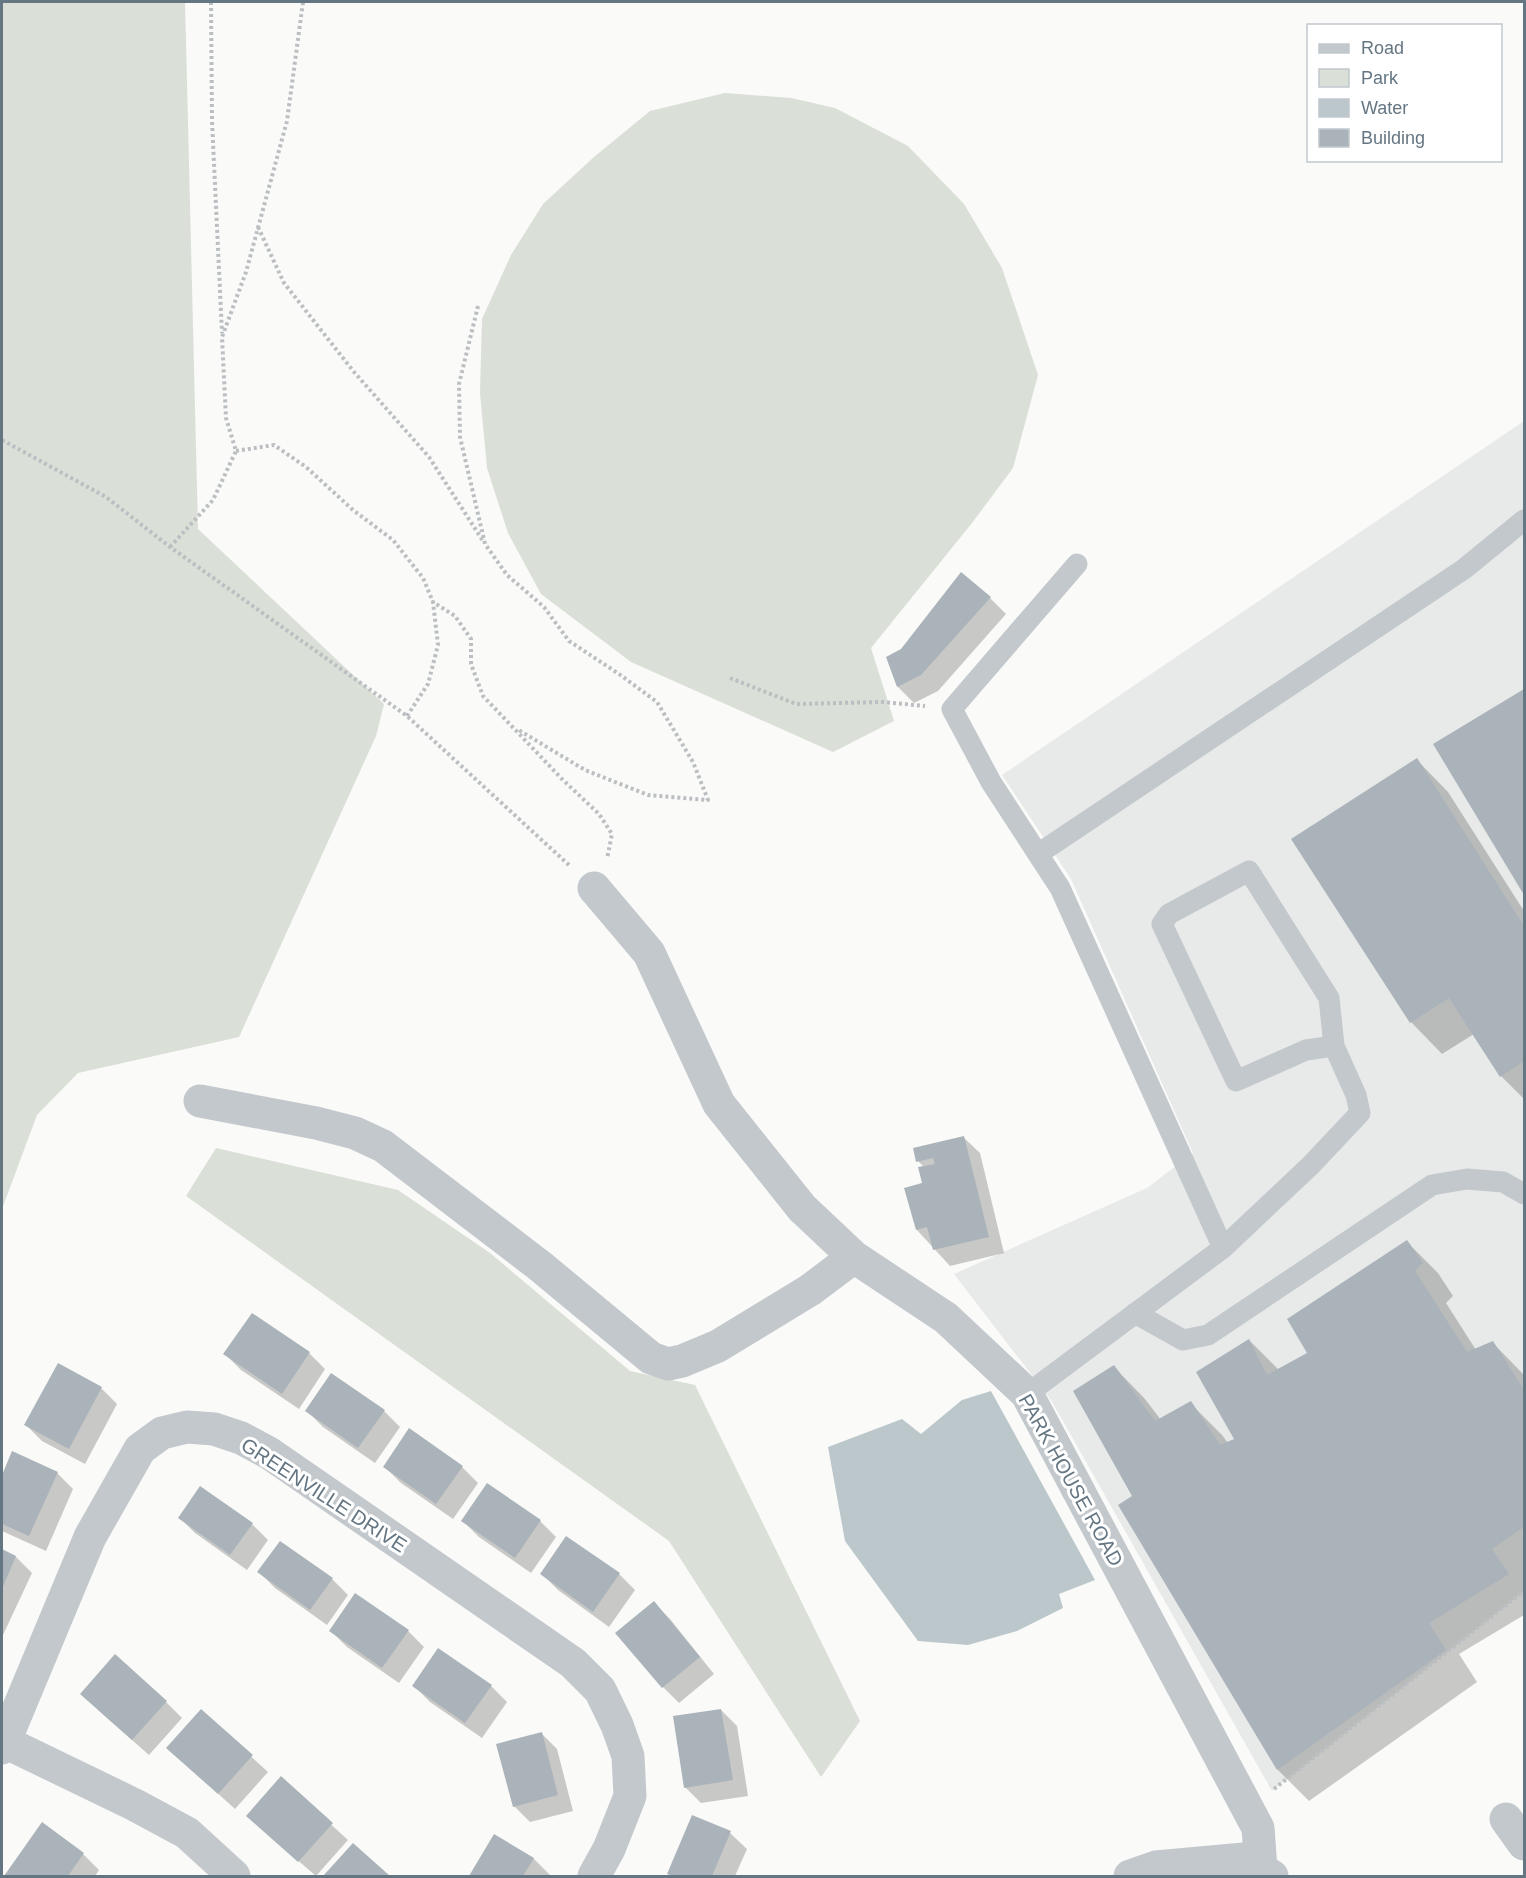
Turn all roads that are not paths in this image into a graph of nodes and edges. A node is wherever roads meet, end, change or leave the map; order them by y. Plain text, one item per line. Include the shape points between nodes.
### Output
1 (1524, 520) edge
2 (1077, 564) dead end
3 (1038, 854) junction
4 (594, 888) road end
5 (1334, 1046) junction
6 (200, 1101) dead end
7 (1524, 1194) edge
8 (1223, 1248) junction
9 (854, 1257) junction
10 (1135, 1313) junction
11 (1026, 1394) junction
12 (3, 1745) edge
13 (1266, 1873) edge
14 (234, 1876) edge
15 (594, 1876) edge
16 (1130, 1876) edge

1 - 3 lane via 1464,569
2 - 3 lane via 952,709 991,783
3 - 8 lane via 1060,888
4 - 9 street, PARK HOUSE ROAD via 649,954 719,1104 802,1208
5 - 5 lane via 1306,1050 1236,1081 1162,924 1169,914 1249,871 1329,998
5 - 8 lane via 1360,1113
6 - 9 street via 316,1123 355,1133 383,1146 540,1266 651,1358 668,1364 718,1346 810,1290
7 - 10 lane via 1503,1182 1467,1179 1432,1185 1208,1335 1183,1340
8 - 10 lane
9 - 11 street, PARK HOUSE ROAD via 946,1318
10 - 11 lane
11 - 13 street, PARK HOUSE ROAD via 1258,1828
12 - 14 street via 187,1833
12 - 15 street, GREENVILLE DRIVE via 90,1537 140,1449 162,1433 187,1427 214,1429 269,1454 573,1663 600,1690 628,1756 630,1796 609,1850
13 - 16 street via 1244,1859 1156,1867

